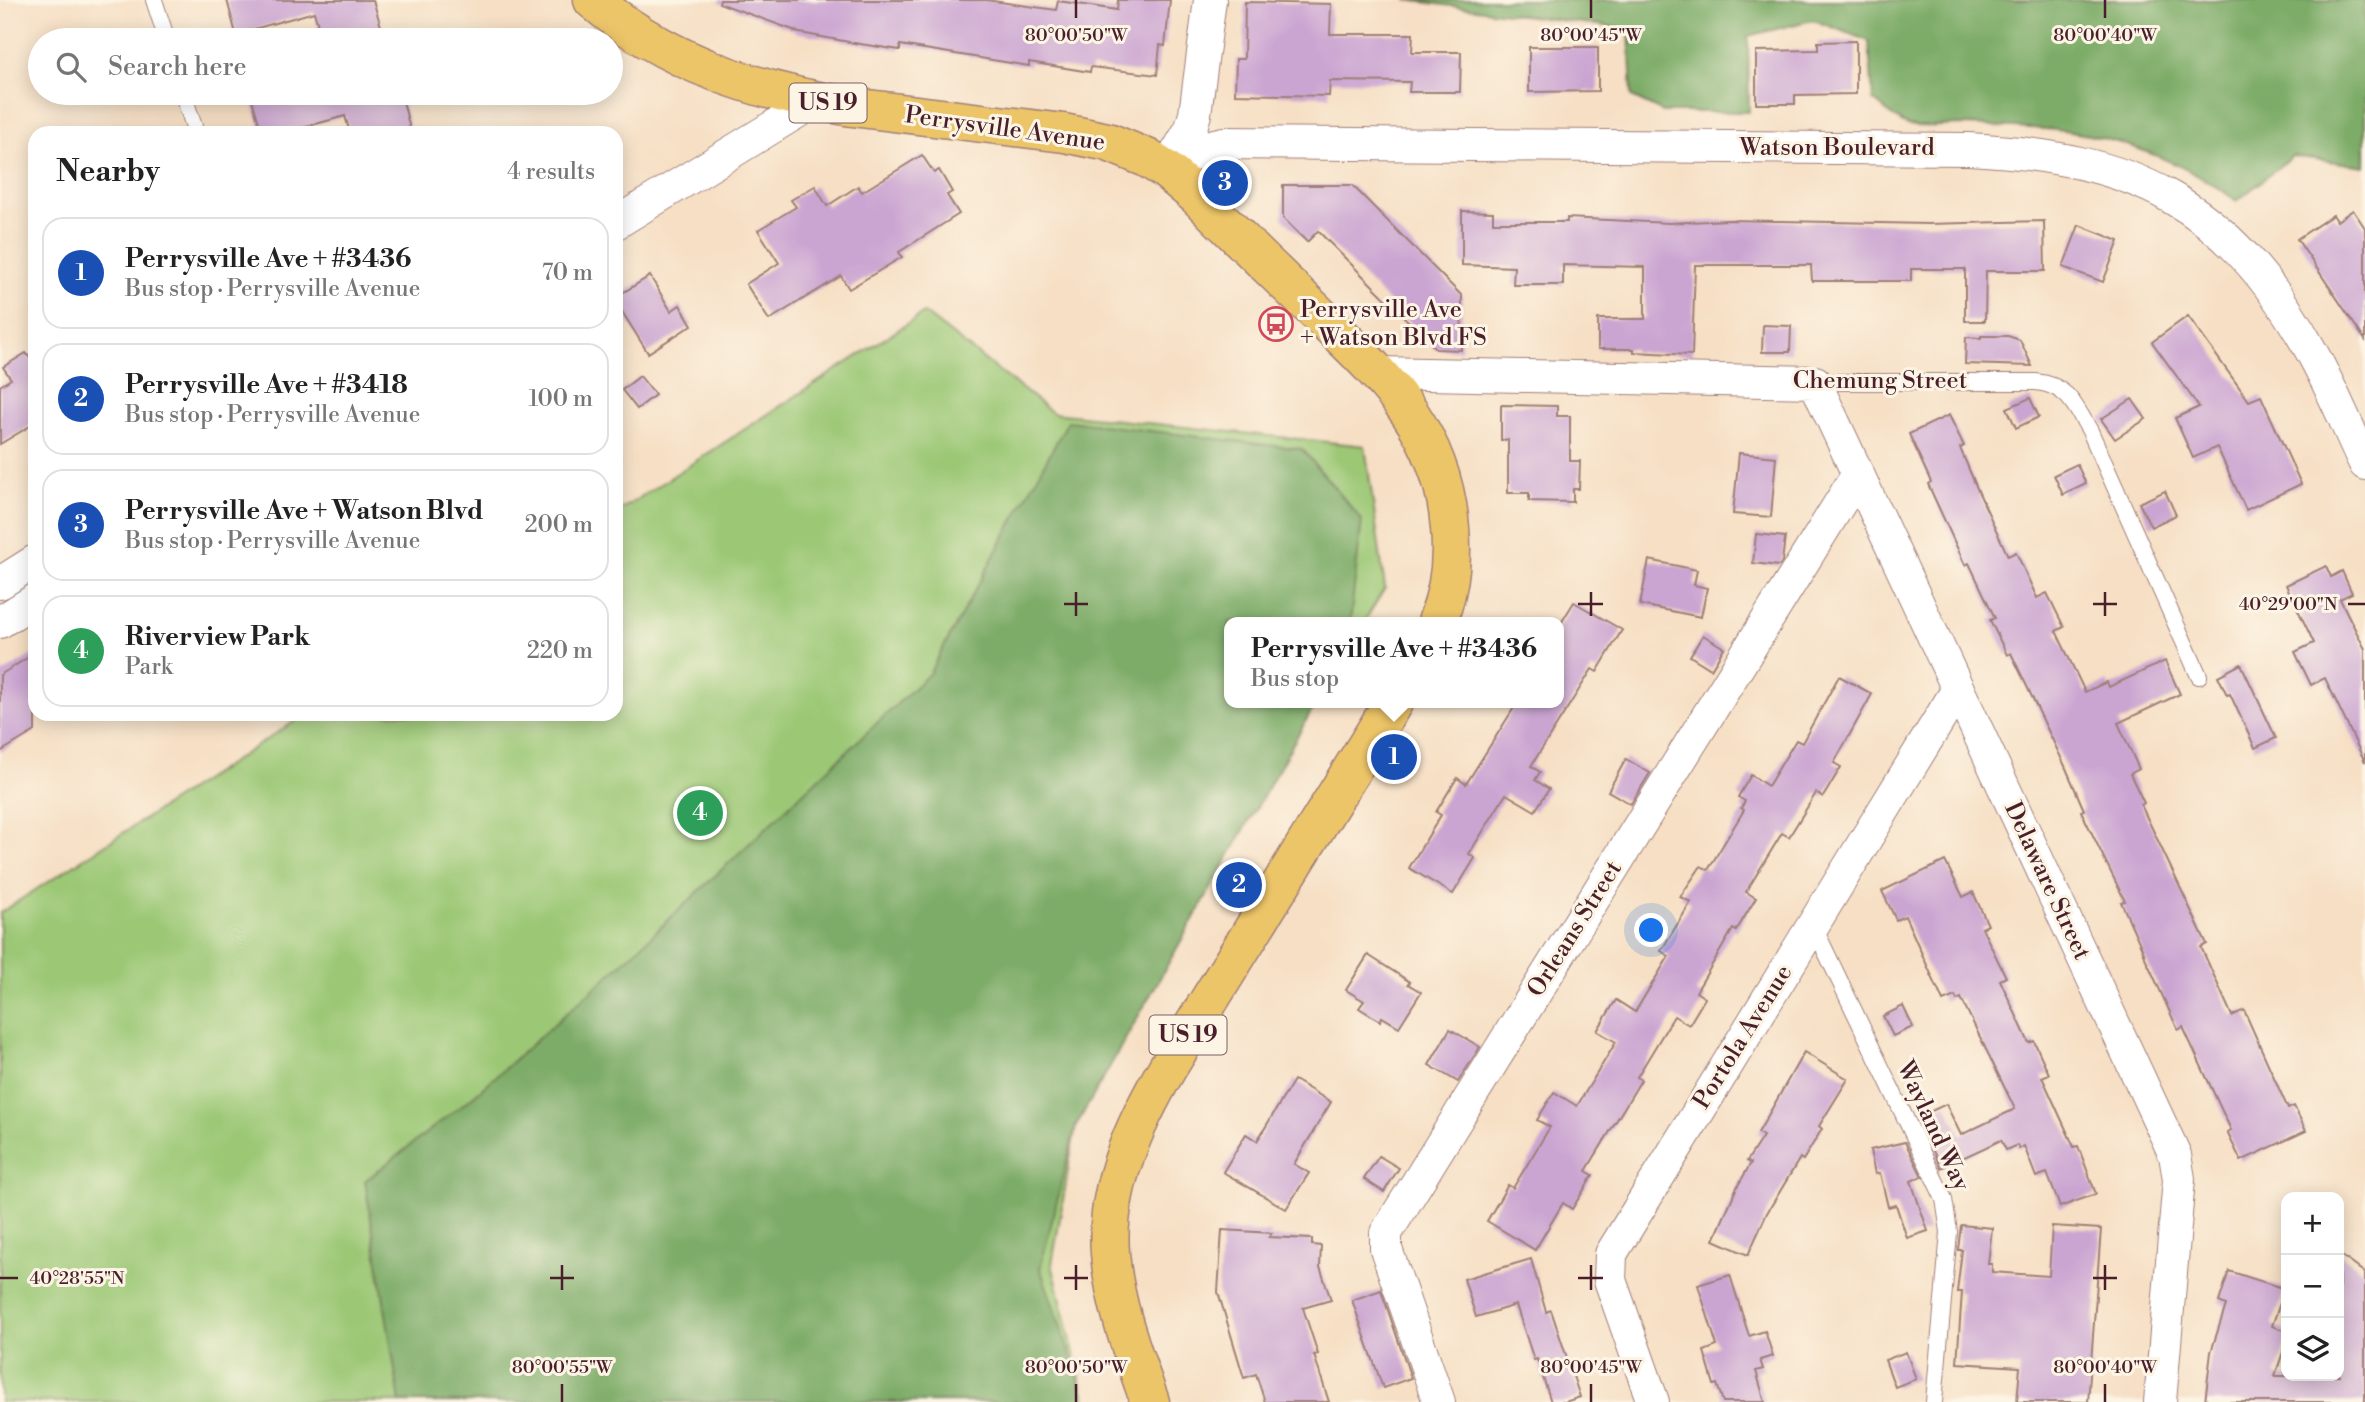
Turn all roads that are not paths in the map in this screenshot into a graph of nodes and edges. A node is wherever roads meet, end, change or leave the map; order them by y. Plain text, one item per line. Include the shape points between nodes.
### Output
1 (154, 0) edge
2 (593, 0) edge
3 (1210, 0) edge
4 (163, 28) edge
5 (815, 101) junction
6 (187, 105) edge
7 (194, 126) edge
8 (1166, 170) junction
9 (623, 219) edge
10 (1378, 373) junction
11 (1815, 382) junction
12 (2365, 464) edge
13 (1858, 474) junction
14 (28, 570) edge
15 (9, 595) edge
16 (1439, 617) edge
17 (2199, 677) dead end
18 (1958, 689) junction
19 (1391, 708) edge
20 (1813, 925) junction
21 (1150, 1402) edge
22 (1439, 1402) edge
23 (1653, 1402) edge
24 (1934, 1402) edge
25 (2160, 1402) edge

1 - 4 lane
2 - 5 main road, Perrysville Avenue / US 19 via 631,29 694,63 751,86
3 - 8 street via 1195,114
5 - 8 main road, Perrysville Avenue / US 19 via 1086,137 1128,149
5 - 9 street
6 - 7 lane
8 - 10 main road, Perrysville Avenue / US 19
8 - 12 street, Watson Boulevard via 1206,147 1223,143 1968,149 2081,162 2140,182 2185,205 2245,256 2311,351
10 - 11 street, Chemung Street
10 - 16 main road, Perrysville Avenue / US 19 via 1419,425 1444,488 1452,553
11 - 13 street, Delaware Street
11 - 17 lane, Chemung Street via 2036,382 2057,386 2090,431
13 - 18 street, Delaware Street
13 - 22 street, Orleans Street via 1386,1233 1386,1249
14 - 15 street
18 - 20 street, Portola Avenue
18 - 25 street, Delaware Street via 2175,1155 2179,1179
19 - 21 main road, US 19 via 1168,1067 1128,1145 1114,1199 1110,1253 1121,1313
20 - 23 street, Portola Avenue via 1611,1254 1610,1280
20 - 24 lane, Wayland Way via 1944,1199 1949,1232

